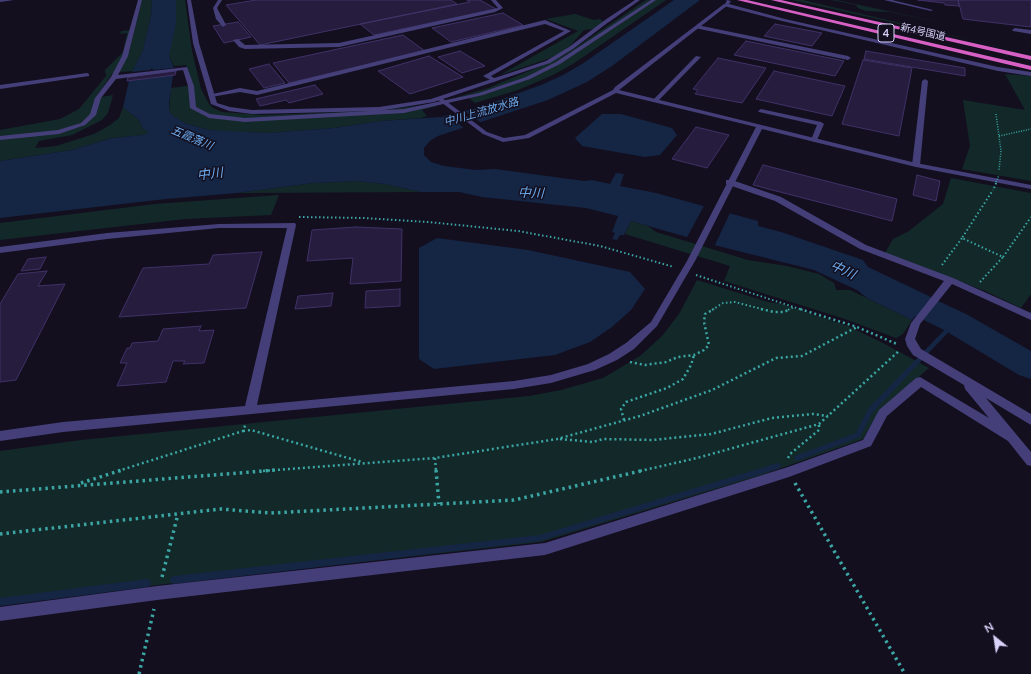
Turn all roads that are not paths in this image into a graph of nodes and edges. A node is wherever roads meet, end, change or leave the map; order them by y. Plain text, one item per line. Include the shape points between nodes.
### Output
1 (12, 0) edge
2 (140, 0) edge
3 (189, 0) edge
4 (226, 0) edge
5 (493, 0) edge
6 (638, 0) edge
7 (653, 0) edge
8 (740, 0) edge
9 (774, 0) edge
10 (886, 0) edge
11 (220, 1) edge
12 (0, 2) edge
13 (931, 10) dead end
14 (223, 25) dead end
15 (697, 27) junction
16 (1015, 30) dead end
17 (1031, 32) edge
18 (236, 40) dead end
19 (698, 57) dead end
20 (848, 58) dead end
21 (1031, 58) edge
22 (1031, 68) edge
23 (1031, 74) edge
24 (87, 76) dead end
25 (114, 77) junction
26 (494, 80) junction
27 (925, 81) dead end
28 (0, 87) edge
29 (616, 91) junction
30 (211, 95) junction
31 (656, 100) junction
32 (443, 101) junction
33 (761, 111) dead end
34 (760, 126) junction
35 (0, 138) edge
36 (814, 140) junction
37 (916, 165) junction
38 (730, 182) junction
39 (1031, 187) edge
40 (0, 250) edge
41 (950, 280) junction
42 (1031, 317) edge
43 (964, 380) junction
44 (248, 415) junction
45 (1031, 420) edge
46 (0, 436) edge
47 (1010, 437) junction
48 (1031, 461) edge
49 (0, 614) edge

1 - 12 street
2 - 25 street via 125,56
3 - 30 street via 196,43
4 - 11 street
5 - 18 street via 501,8 339,45 245,47
6 - 26 street via 548,62
7 - 32 street via 541,72 501,88
8 - 22 highway, 新4号国道 / 4
9 - 21 highway, 新4号国道 / 4
10 - 13 street
11 - 14 street via 215,8
15 - 20 street
15 - 23 street via 728,3 976,64
15 - 29 street
16 - 17 street
19 - 31 street
24 - 28 street
25 - 32 street via 185,68 191,86 193,108 209,116 228,119 385,113 417,109
25 - 35 street via 98,98 93,115 83,124 59,132
26 - 30 street via 486,76 568,31 545,22 257,93 240,90
26 - 32 street
27 - 37 street
29 - 31 street
29 - 32 street via 527,137 511,140 485,133
30 - 32 street via 214,104 220,107 252,112 379,109
31 - 34 street
33 - 36 street via 821,124
34 - 36 street
34 - 38 street
36 - 37 street
37 - 39 street
38 - 41 street via 778,198 863,247
38 - 44 street via 688,266 654,324 613,357 576,372 514,385
40 - 44 street via 107,236 219,226 292,224
41 - 42 street
41 - 43 street via 916,322 910,339 917,352
43 - 45 street
43 - 47 street
44 - 46 street via 63,427
47 - 48 street
47 - 49 street via 920,381 883,413 867,443 789,472 545,549 158,593

